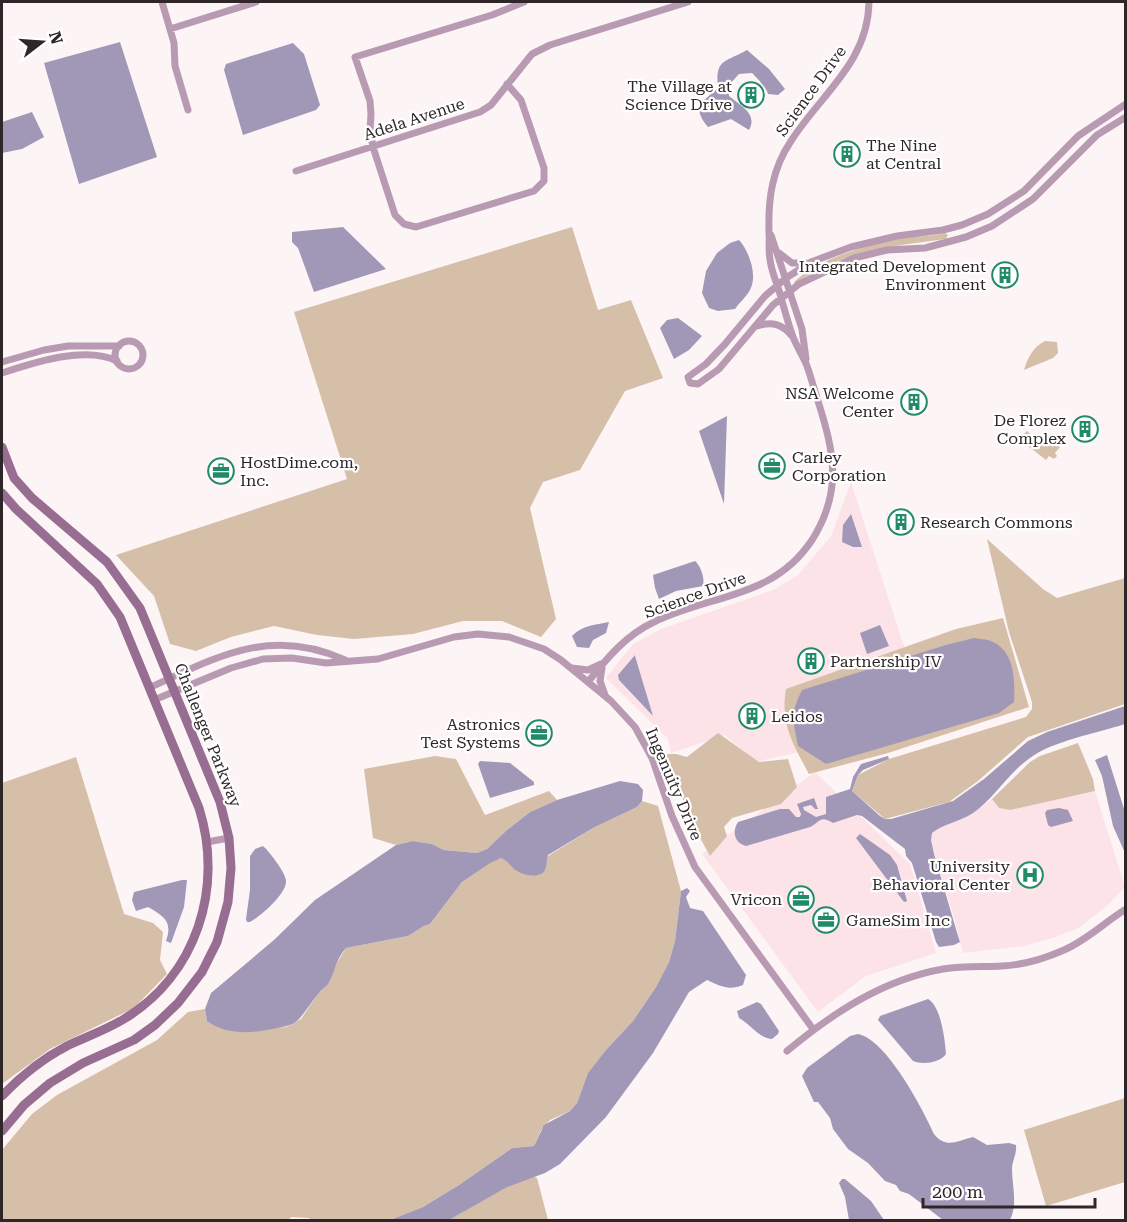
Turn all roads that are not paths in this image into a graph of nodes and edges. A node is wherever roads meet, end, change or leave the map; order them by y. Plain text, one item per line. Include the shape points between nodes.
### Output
1 (162, 2) edge
2 (256, 2) edge
3 (524, 2) edge
4 (688, 2) edge
5 (869, 2) edge
6 (245, 3) edge
7 (170, 29) junction
8 (507, 84) junction
9 (1125, 104) edge
10 (188, 110) dead end
11 (1106, 117) junction
12 (1125, 117) edge
13 (1112, 126) junction
14 (373, 147) junction
15 (296, 171) dead end
16 (1024, 191) junction
17 (1033, 200) junction
18 (962, 225) junction
19 (769, 231) junction
20 (966, 237) junction
21 (778, 252) junction
22 (811, 262) junction
23 (786, 278) junction
24 (778, 286) junction
25 (790, 290) junction
26 (781, 297) junction
27 (755, 327) junction
28 (794, 339) junction
29 (119, 346) junction
30 (117, 361) junction
31 (2, 362) edge
32 (807, 365) junction
33 (2, 373) edge
34 (2, 447) edge
35 (2, 493) edge
36 (345, 660) junction
37 (603, 663) junction
38 (569, 667) junction
39 (169, 678) junction
40 (588, 682) junction
41 (149, 688) junction
42 (175, 692) junction
43 (607, 697) junction
44 (154, 700) junction
45 (229, 838) junction
46 (207, 842) junction
47 (1125, 909) edge
48 (813, 1029) junction
49 (787, 1051) dead end
50 (2, 1096) edge
51 (2, 1131) edge

1 - 7 street
2 - 6 street
3 - 14 street via 355,57 370,101
4 - 8 street, Adela Avenue via 550,45 532,54
5 - 19 street, Science Drive via 863,40 852,62 796,132 782,156 769,204
6 - 7 street
7 - 10 street via 175,66
8 - 14 street, Adela Avenue via 491,105 480,112
8 - 14 street via 521,100 544,168 544,181 534,191 416,227 404,224 395,215
9 - 11 street
11 - 13 street
11 - 16 street via 1078,136
12 - 13 street
13 - 17 street via 1097,135
14 - 15 street, Adela Avenue
16 - 17 street
16 - 18 street
17 - 20 street
18 - 20 street
18 - 22 street via 874,241
19 - 21 street, Science Drive
19 - 24 street, Science Drive via 770,260
20 - 25 street via 924,248 887,250 854,258
21 - 22 street via 795,264
21 - 23 street, Science Drive
22 - 23 street
23 - 24 street
23 - 25 street, Science Drive
24 - 26 street, Science Drive
24 - 27 street via 712,357 688,377 690,383 698,384 719,369
25 - 26 street
25 - 32 street, Science Drive via 802,329
26 - 27 street
26 - 28 street, Science Drive
27 - 28 street via 777,324
28 - 32 street, Science Drive
29 - 30 street
29 - 30 street via 136,344 142,351 142,360 131,369
29 - 31 street via 68,346
30 - 33 street via 73,356
32 - 37 street, Science Drive via 828,431 833,473 825,516 811,541 797,558 763,584 656,621 628,638
34 - 39 main road, Challenger Parkway via 14,478 107,562 125,585 140,608
35 - 41 main road via 97,584 120,617
36 - 38 street, Ingenuity Drive via 387,657 454,637 491,634 530,643
36 - 39 street, Ingenuity Drive via 308,647 259,645
36 - 42 street, Ingenuity Drive via 257,660
37 - 38 street via 588,670
37 - 40 street, Science Drive
37 - 43 street via 600,681
38 - 40 street, Ingenuity Drive
39 - 41 street, Ingenuity Drive
39 - 42 main road, Challenger Parkway
40 - 43 street, Ingenuity Drive
41 - 44 main road
42 - 44 street, Ingenuity Drive
42 - 45 main road, Challenger Parkway via 220,802
43 - 48 street, Ingenuity Drive via 642,738 695,867
44 - 46 main road via 199,808
45 - 46 street
45 - 51 main road, Challenger Parkway via 231,881 224,922 209,960 187,994 138,1037 46,1086
46 - 50 main road via 208,880 202,917 172,977 134,1013 48,1057
47 - 48 street via 1065,950 1005,966 944,969 914,976 858,999
48 - 49 street

